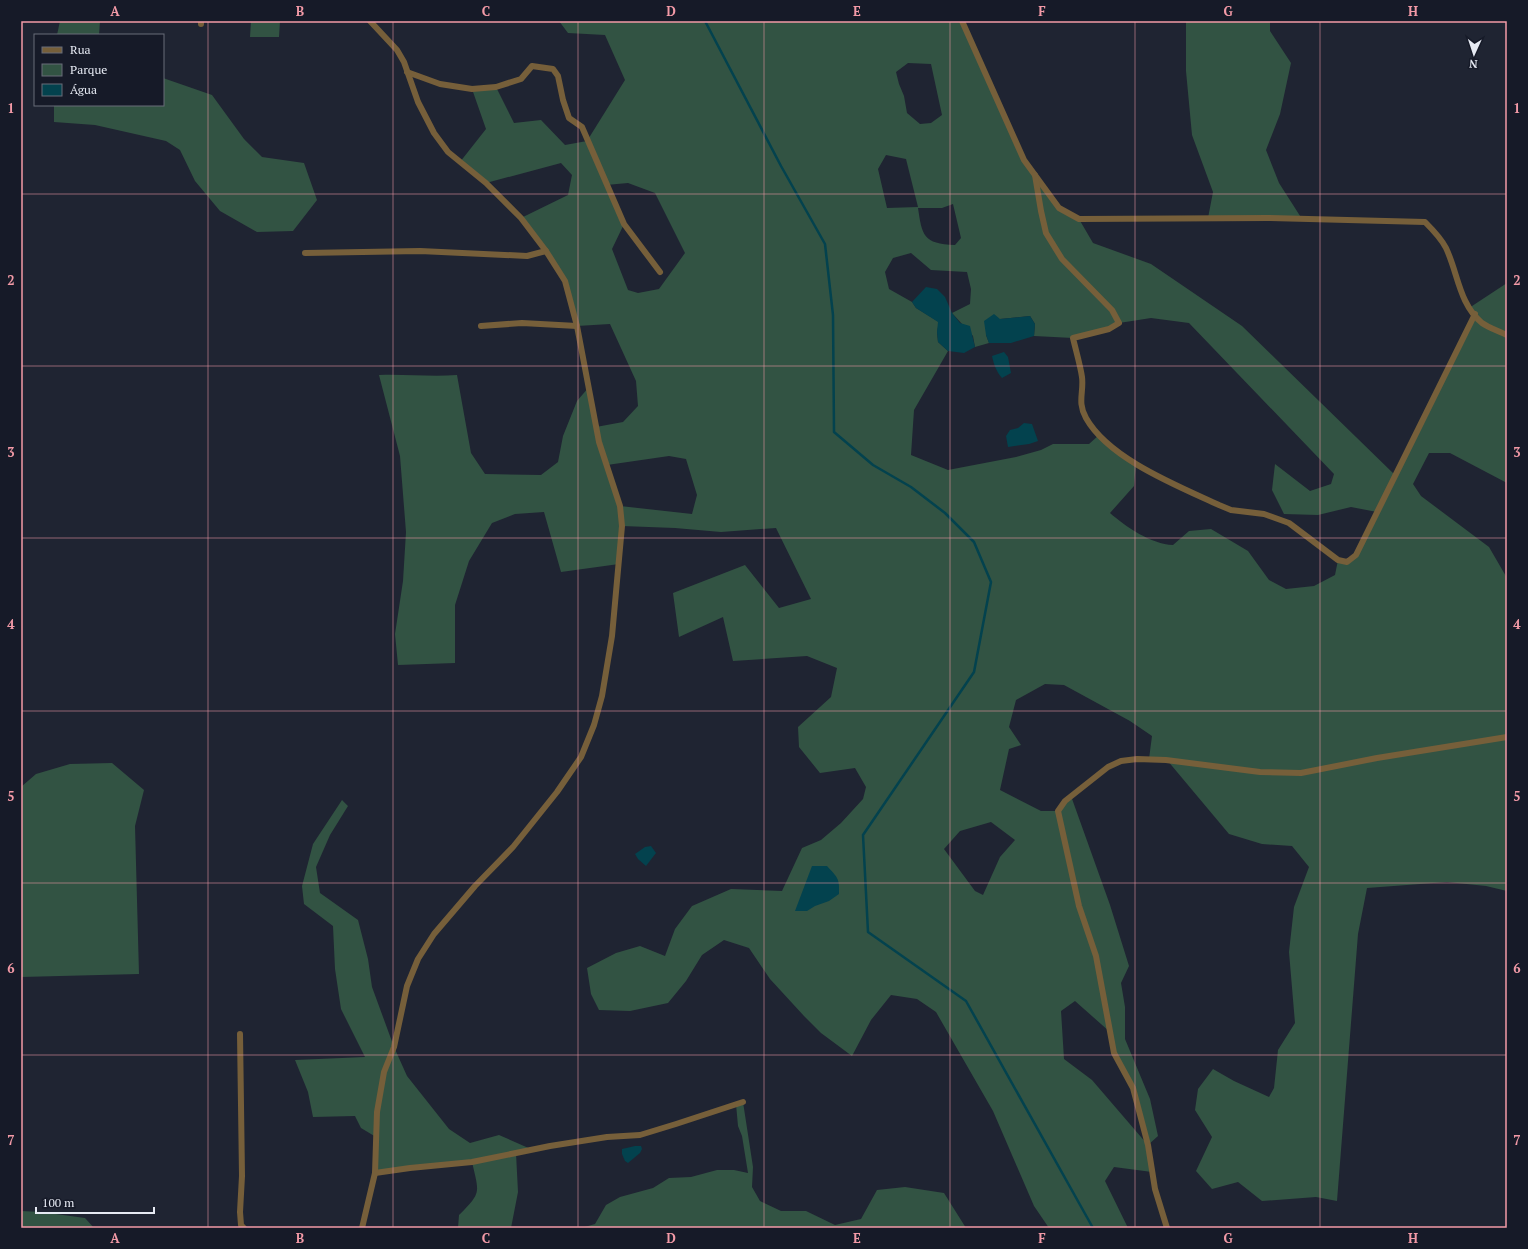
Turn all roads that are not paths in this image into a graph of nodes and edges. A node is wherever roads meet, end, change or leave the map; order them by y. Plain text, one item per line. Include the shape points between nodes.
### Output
1 (370, 21) edge
2 (962, 21) edge
3 (407, 72) junction
4 (1035, 175) junction
5 (546, 251) junction
6 (305, 253) dead end
7 (660, 272) dead end
8 (1475, 314) junction
9 (481, 326) dead end
10 (577, 326) junction
11 (1507, 335) edge
12 (1507, 737) edge
13 (240, 1034) dead end
14 (743, 1102) dead end
15 (375, 1173) junction
16 (244, 1228) edge
17 (362, 1228) edge
18 (1167, 1228) edge

1 - 3 street via 397,50
2 - 4 street via 1024,160
3 - 5 street via 418,102 434,133 448,152 486,183 521,218
3 - 7 street via 440,84 472,89 496,87 521,79 532,66 553,69 558,76 568,118 582,127 624,224
4 - 8 street via 1059,208 1080,219 1268,218 1425,222 1441,238 1447,249 1460,291
4 - 8 street via 1046,233 1062,259 1112,310 1119,323 1109,329 1073,338 1082,378 1080,401 1086,418 1099,435 1136,464 1219,505 1232,510 1264,514 1289,523 1338,560 1347,562 1356,555
5 - 6 street via 527,256 420,251
5 - 10 street via 564,281
8 - 11 street via 1482,323
9 - 10 street via 522,323
10 - 15 street via 599,442 620,506 622,526 612,636 602,696 581,757 557,792 513,847 439,928 418,959 407,986 394,1047 384,1072 377,1112
12 - 18 street via 1301,773 1260,772 1166,760 1121,761 1108,767 1065,801 1058,811 1079,906 1096,956 1114,1053 1133,1088 1148,1144 1155,1189
13 - 16 street via 240,1212
14 - 15 street via 640,1134 550,1146 472,1162
15 - 17 street

